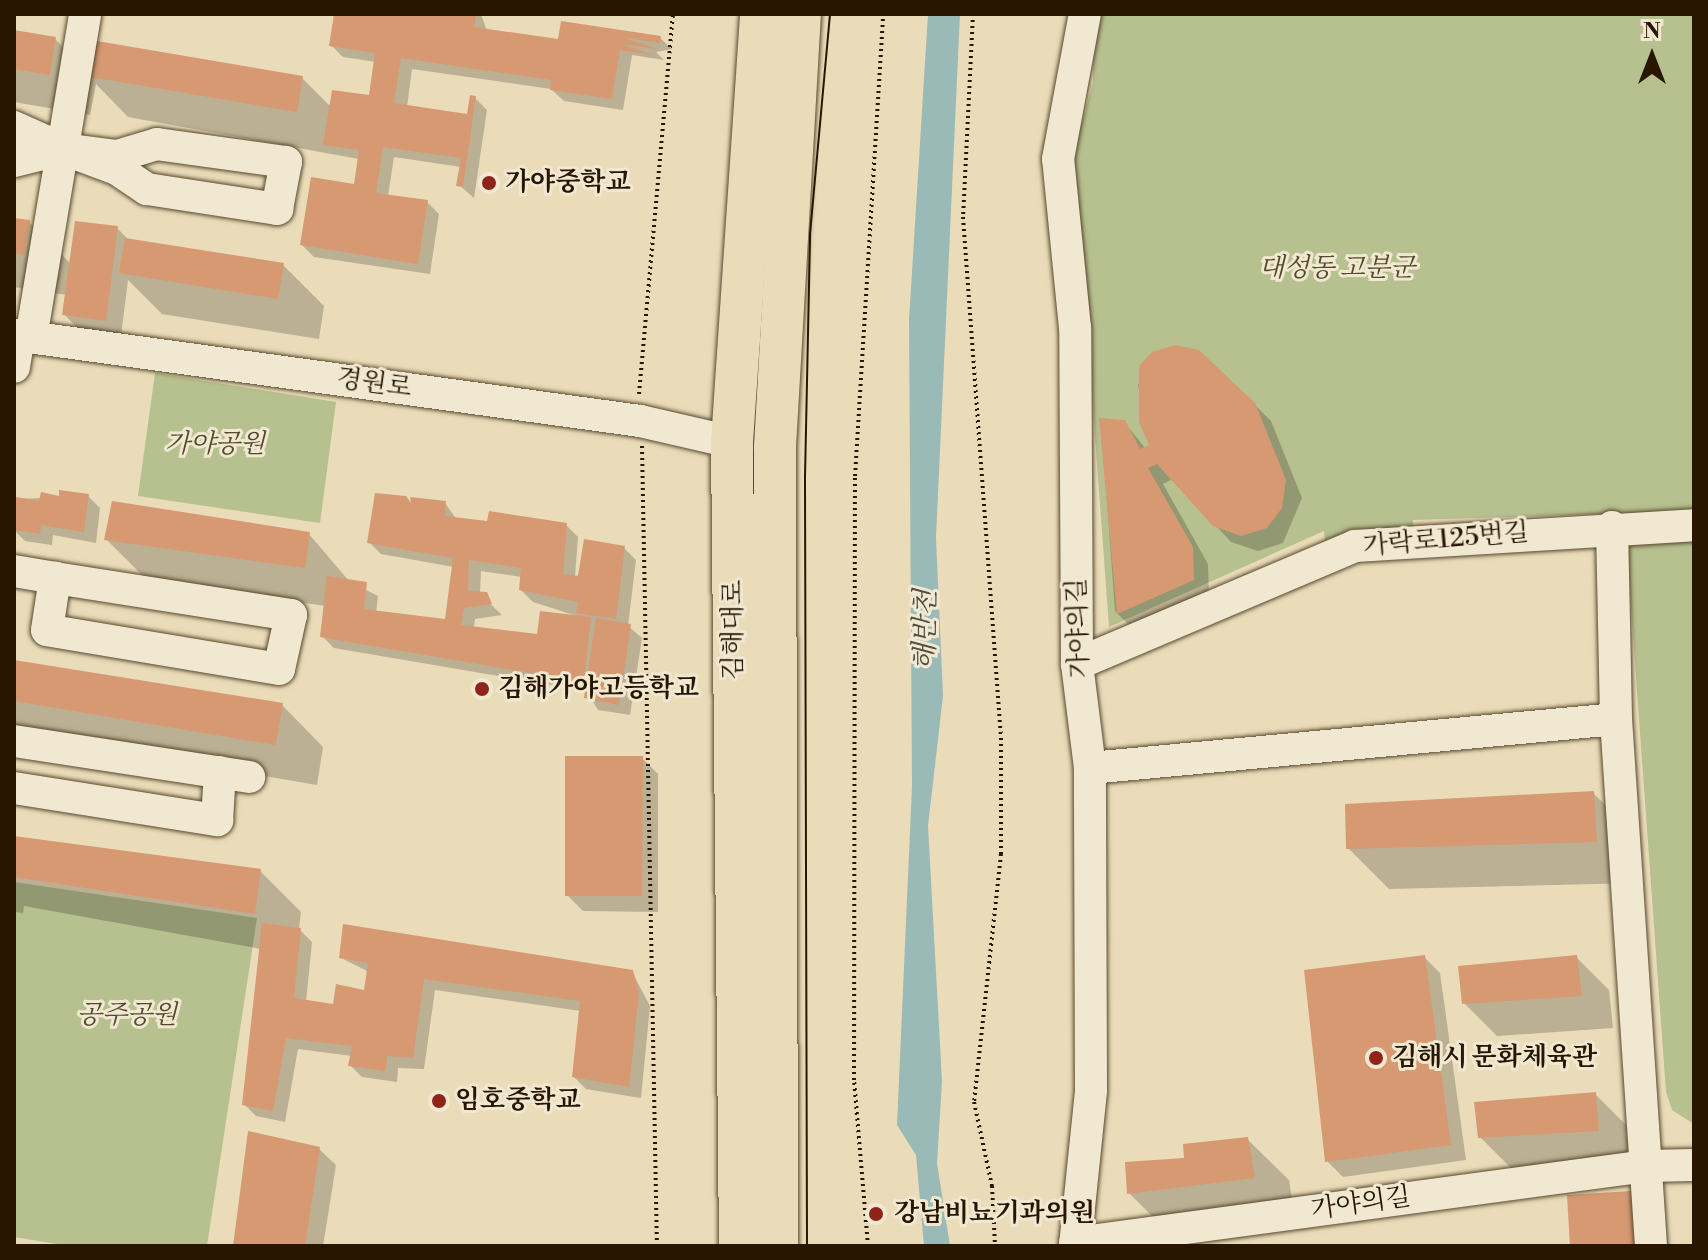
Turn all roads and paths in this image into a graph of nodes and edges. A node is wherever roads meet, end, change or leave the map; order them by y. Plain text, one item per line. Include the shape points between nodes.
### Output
1 (85, 14) edge
2 (673, 14) edge
3 (761, 14) edge
4 (800, 14) edge
5 (883, 14) edge
6 (973, 14) edge
7 (1085, 14) edge
8 (14, 127) edge
9 (63, 149) junction
10 (14, 161) edge
11 (21, 336) edge
12 (14, 367) edge
13 (640, 421) junction
14 (732, 442) junction
15 (1694, 525) edge
16 (1612, 527) junction
17 (14, 571) edge
18 (55, 578) junction
19 (1077, 664) junction
20 (1616, 719) junction
21 (14, 741) edge
22 (1090, 768) junction
23 (14, 788) edge
24 (1694, 1165) edge
25 (1646, 1166) junction
26 (1075, 1245) edge
27 (657, 1246) edge
28 (740, 1246) edge
29 (777, 1246) edge
30 (868, 1246) edge
31 (995, 1246) edge
32 (1651, 1246) edge

1 - 9 street
2 - 13 path via 638,373
3 - 14 main road, 김해대로
4 - 29 main road, 김해대로 via 775,446
5 - 30 path via 855,476 854,1080
6 - 31 path via 963,217 1001,738 1001,854 974,1102 992,1186
7 - 19 street, 가야의길 via 1058,159 1075,328
8 - 9 street
9 - 9 street via 147,189 277,209 286,162 157,144 117,156
9 - 10 street
9 - 11 street
11 - 12 street
11 - 13 street, 경원로
13 - 14 street, 경원로
13 - 27 path
14 - 28 main road, 김해대로
15 - 16 street, 가락로125번길
16 - 19 street, 가락로125번길 via 1355,546
16 - 20 street
17 - 18 street
18 - 18 street via 291,615 279,669 47,630
19 - 22 street, 가야의길
20 - 22 street
20 - 25 street
21 - 23 street via 234,774 217,820
22 - 26 street, 가야의길 via 1091,1090
24 - 25 street, 가야의길
25 - 26 street, 가야의길
25 - 32 street

